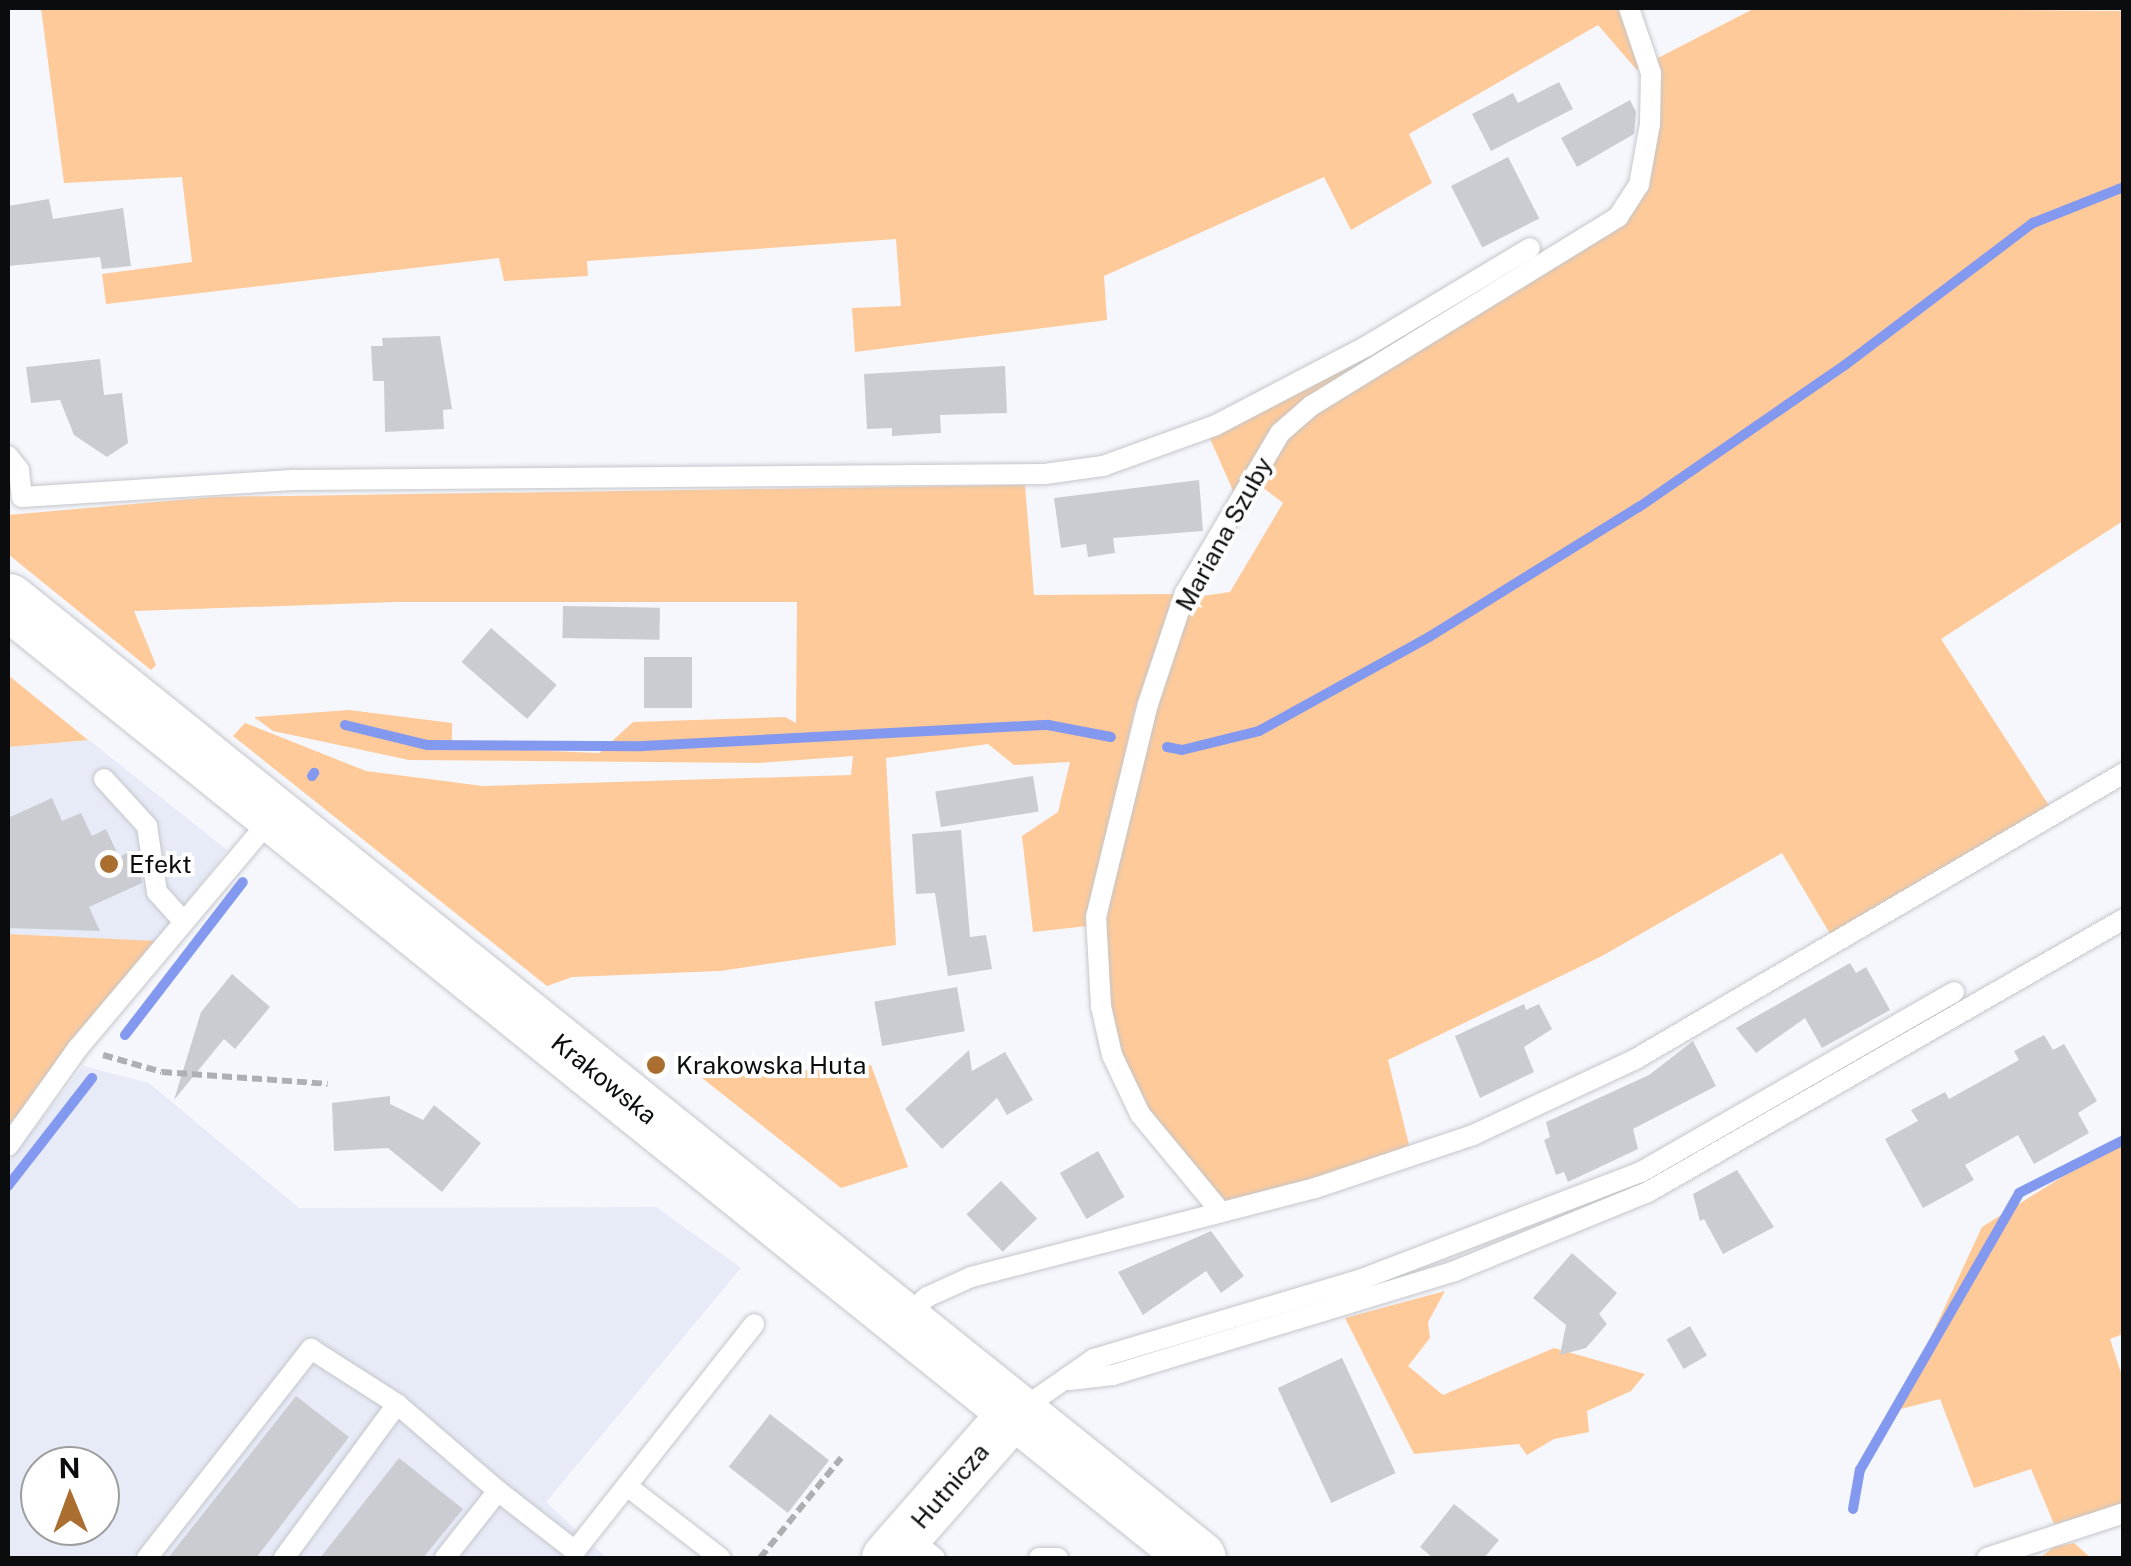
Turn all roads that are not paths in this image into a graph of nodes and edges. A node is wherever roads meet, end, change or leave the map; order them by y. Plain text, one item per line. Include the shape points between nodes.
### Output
1 (1629, 8) edge
2 (1530, 248) dead end
3 (8, 456) edge
4 (15, 499) edge
5 (8, 601) edge
6 (2124, 772) edge
7 (104, 780) dead end
8 (272, 818) junction
9 (2124, 919) edge
10 (184, 922) junction
11 (1954, 992) dead end
12 (8, 1146) edge
13 (1221, 1212) junction
14 (902, 1319) junction
15 (754, 1324) dead end
16 (1069, 1380) junction
17 (397, 1404) junction
18 (1013, 1414) junction
19 (627, 1486) junction
20 (498, 1491) junction
21 (2124, 1513) edge
22 (909, 1551) edge
23 (580, 1555) edge
24 (147, 1558) edge
25 (284, 1558) edge
26 (445, 1558) edge
27 (720, 1558) edge
28 (1039, 1558) edge
29 (1058, 1558) edge
30 (1198, 1558) edge
31 (1988, 1558) edge

1 - 13 lane, Mariana Szuby via 1651,73 1650,124 1638,185 1618,217 1311,406 1280,434 1185,593 1148,704 1096,917 1101,1006 1112,1054 1140,1114
2 - 4 lane via 1367,346 1216,425 1103,466 970,479 296,480
3 - 4 lane via 18,470
5 - 8 main road, Krakowska
6 - 13 lane via 1634,1060 1473,1135
7 - 10 lane via 148,826 157,892
8 - 10 lane
8 - 14 main road, Krakowska
9 - 16 lane via 1648,1192 1455,1271 1113,1375
10 - 12 lane via 78,1048
11 - 16 lane via 1642,1172 1362,1279 1094,1359
13 - 14 lane via 971,1277
14 - 18 main road, Krakowska
15 - 19 lane
16 - 18 lane
17 - 20 lane
17 - 24 lane via 311,1349
17 - 25 lane
18 - 22 street, Hutnicza
18 - 30 main road, Krakowska
19 - 23 lane
19 - 27 lane
20 - 23 lane
20 - 26 lane
21 - 31 lane
28 - 29 lane

